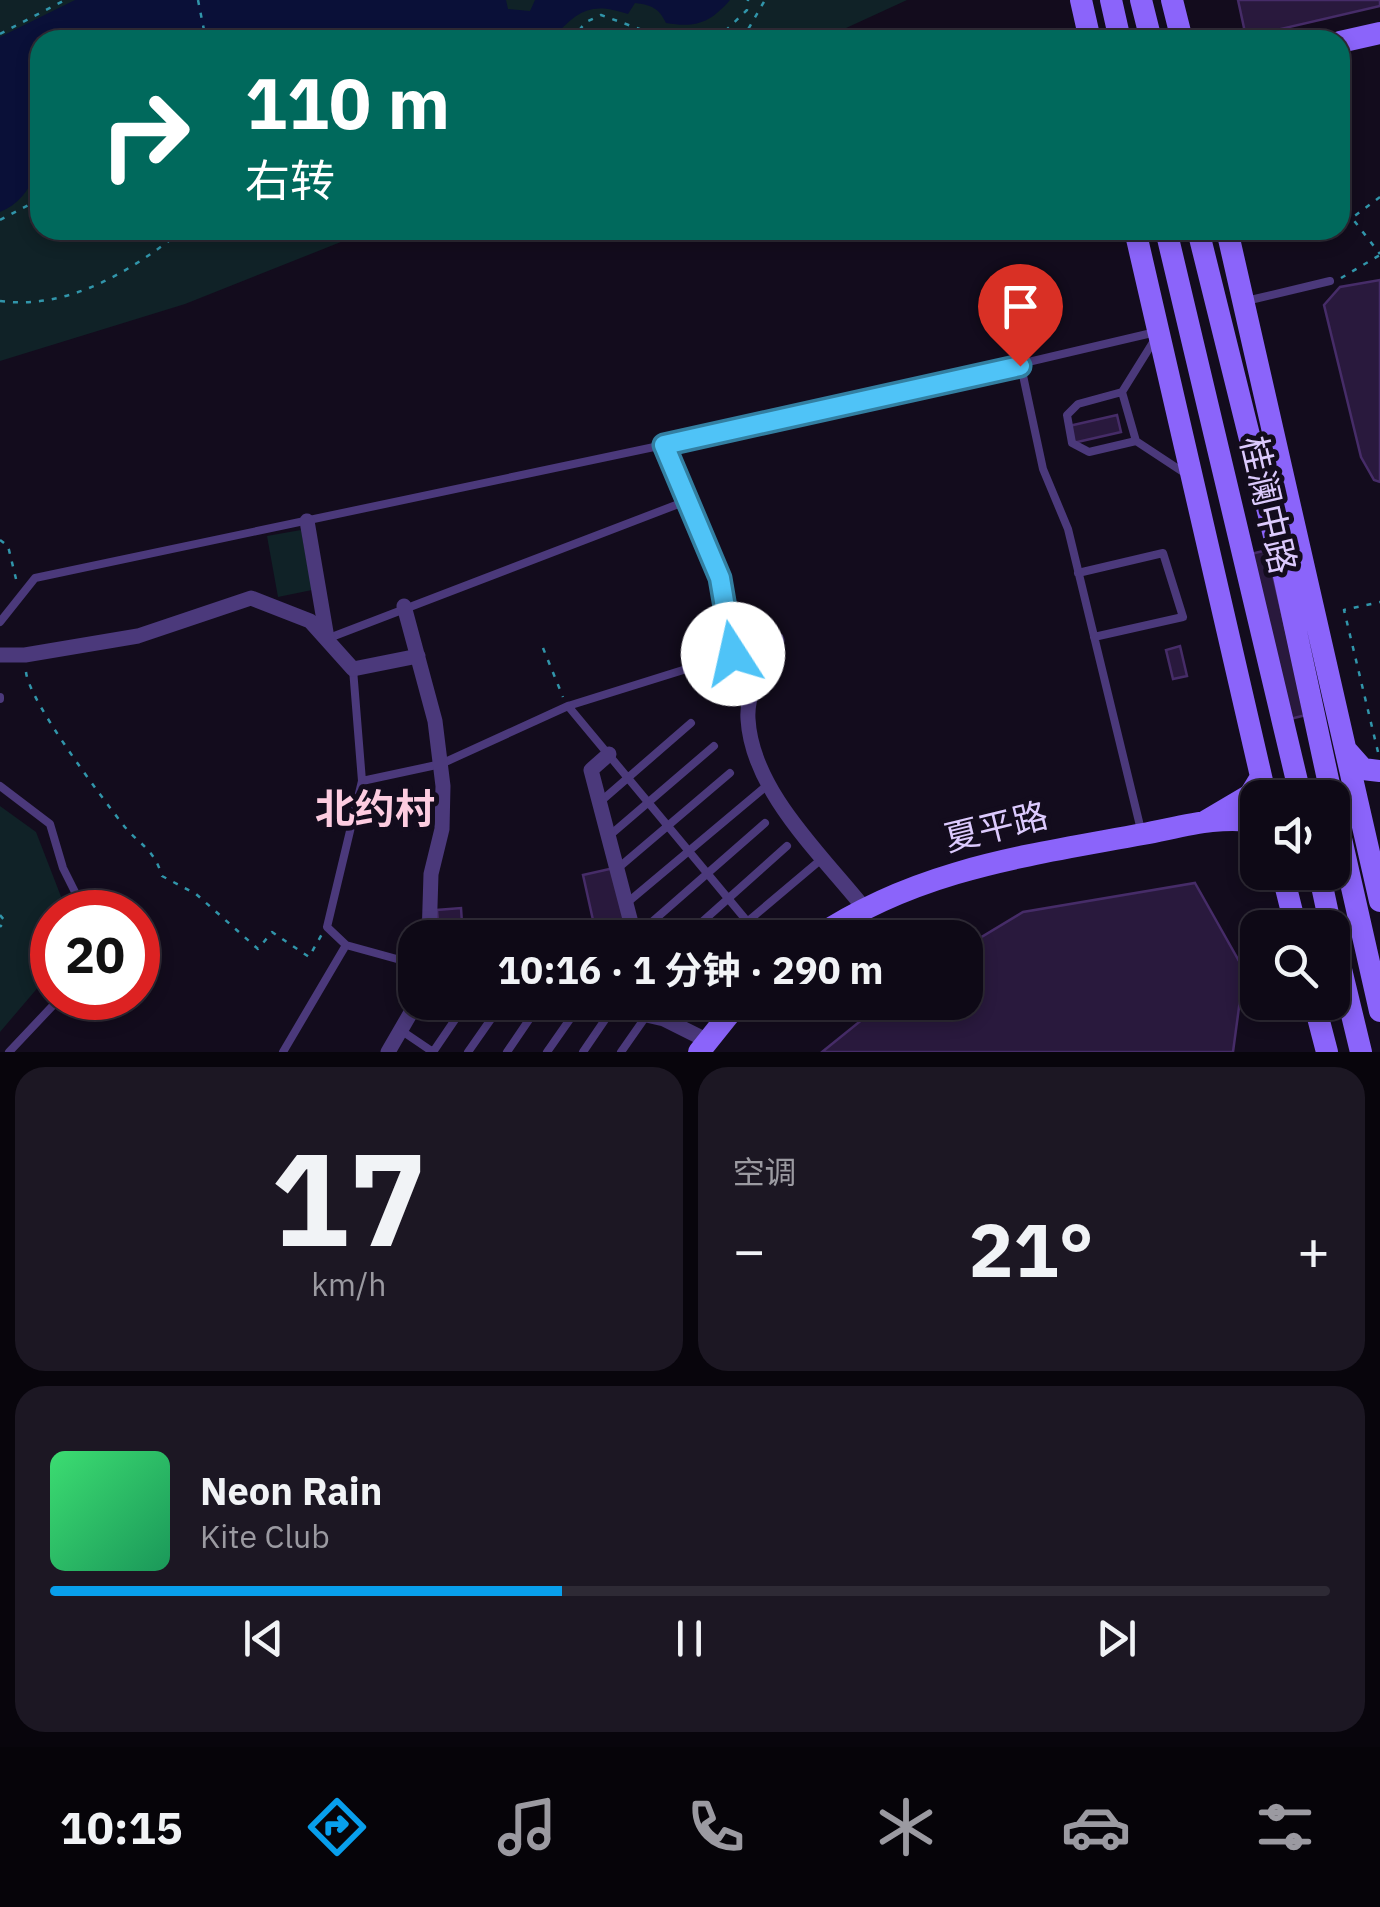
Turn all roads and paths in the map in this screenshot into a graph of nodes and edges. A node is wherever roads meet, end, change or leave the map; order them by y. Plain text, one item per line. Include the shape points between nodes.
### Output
1 (65, 0) edge
2 (198, 0) edge
3 (748, 0) edge
4 (765, 0) edge
5 (1080, 0) edge
6 (1111, 0) edge
7 (1141, 0) edge
8 (1172, 0) edge
9 (204, 30) edge
10 (580, 30) edge
11 (643, 30) edge
12 (731, 30) edge
13 (748, 30) edge
14 (1088, 30) edge
15 (1118, 30) edge
16 (1148, 30) edge
17 (1180, 30) edge
18 (1380, 33) edge
19 (0, 34) edge
20 (1350, 40) edge
21 (1380, 197) edge
22 (30, 204) edge
23 (0, 220) edge
24 (169, 240) edge
25 (1138, 240) edge
26 (1168, 240) edge
27 (1200, 240) edge
28 (1229, 240) edge
29 (1380, 254) edge
30 (1330, 281) joint
31 (0, 301) edge
32 (1243, 301) junction
33 (1160, 330) junction
34 (1020, 366) junction
35 (1122, 392) junction
36 (1136, 441) junction
37 (664, 445) junction
38 (1194, 478) junction
39 (688, 500) junction
40 (307, 521) junction
41 (0, 540) edge
42 (1078, 574) junction
43 (1284, 576) junction
44 (1250, 582) junction
45 (20, 597) junction
46 (1380, 602) edge
47 (404, 606) junction
48 (0, 622) edge
49 (1094, 637) junction
50 (328, 638) junction
51 (777, 640) joint
52 (543, 648) dead end
53 (733, 654) junction
54 (0, 656) edge
55 (25, 656) junction
56 (418, 656) junction
57 (354, 669) junction
58 (1329, 677) junction
59 (1241, 684) junction
60 (568, 706) junction
61 (691, 723) dead end
62 (714, 746) dead end
63 (1345, 747) junction
64 (608, 754) junction
65 (1379, 756) edge
66 (440, 764) junction
67 (730, 772) dead end
68 (1380, 772) edge
69 (628, 778) junction
70 (1262, 780) edge
71 (1297, 780) edge
72 (1328, 780) edge
73 (362, 781) junction
74 (770, 783) junction
75 (0, 786) edge
76 (1240, 801) edge
77 (600, 802) junction
78 (648, 802) junction
79 (1206, 821) junction
80 (1240, 822) edge
81 (765, 823) dead end
82 (668, 826) junction
83 (1142, 834) junction
84 (609, 836) junction
85 (787, 846) dead end
86 (689, 851) junction
87 (824, 858) junction
88 (617, 869) junction
89 (708, 874) junction
90 (1350, 878) edge
91 (1378, 883) edge
92 (74, 890) edge
93 (728, 898) junction
94 (626, 904) junction
95 (864, 908) junction
96 (0, 915) edge
97 (430, 920) edge
98 (630, 920) edge
99 (655, 920) edge
100 (704, 920) edge
101 (747, 920) edge
102 (749, 920) edge
103 (844, 920) edge
104 (327, 926) junction
105 (0, 927) edge
106 (346, 945) junction
107 (398, 959) edge
108 (1350, 1006) edge
109 (1380, 1011) edge
110 (39, 1020) edge
111 (407, 1020) edge
112 (455, 1020) edge
113 (490, 1020) edge
114 (529, 1020) edge
115 (572, 1020) edge
116 (605, 1020) edge
117 (636, 1020) edge
118 (667, 1020) edge
119 (726, 1020) edge
120 (1319, 1020) edge
121 (402, 1030) junction
122 (704, 1047) edge
123 (9, 1052) edge
124 (283, 1052) edge
125 (388, 1052) edge
126 (468, 1052) edge
127 (507, 1052) edge
128 (547, 1052) edge
129 (582, 1052) edge
130 (621, 1052) edge
131 (1327, 1052) edge
132 (1361, 1052) edge

1 - 19 path
2 - 9 path
3 - 12 path
4 - 13 path
5 - 14 main road
6 - 15 main road
7 - 16 main road
8 - 17 main road
10 - 11 path via 602,15
18 - 20 main road
21 - 29 path via 1352,218
22 - 23 path
24 - 31 path via 136,266 59,300
25 - 33 main road
26 - 44 main road, 桂澜中路
27 - 43 main road, 桂澜中路
28 - 32 main road
29 - 30 path
30 - 32 lane
32 - 58 main road
33 - 34 lane
33 - 35 lane
33 - 38 main road
34 - 37 lane
34 - 42 lane via 1043,468
35 - 36 lane
35 - 36 lane via 1078,404 1067,416 1072,443 1089,452
36 - 38 lane
37 - 39 lane
37 - 40 lane
38 - 59 main road
39 - 47 lane
39 - 53 lane via 720,578
40 - 45 lane via 35,578
40 - 50 street
41 - 45 path via 8,546
42 - 49 lane
42 - 49 lane via 1163,553 1183,617
43 - 58 main road
43 - 72 main road, 桂澜中路
44 - 59 main road
44 - 71 main road, 桂澜中路
45 - 48 lane
46 - 65 path via 1344,610
47 - 50 lane
47 - 56 street
49 - 83 lane
50 - 55 street via 288,609 251,598 138,636
50 - 57 street
51 - 53 lane
51 - 74 street via 751,692 748,720
52 - 60 path
53 - 60 lane
54 - 55 street
55 - 104 path via 26,679 38,702 124,826 155,854 162,876 196,894 258,949 272,932 309,957
56 - 57 street
56 - 66 street
57 - 73 lane
58 - 63 main road
59 - 70 main road
60 - 64 lane
60 - 66 lane
61 - 69 lane
62 - 78 lane
63 - 68 main road via 1364,769
63 - 91 main road
64 - 69 lane
64 - 77 street via 591,770
66 - 73 lane
66 - 97 street via 442,829
67 - 82 lane
69 - 77 lane
69 - 78 lane
73 - 104 lane
74 - 86 lane
74 - 87 street
75 - 92 lane via 50,824
76 - 79 main road, 夏平路
77 - 84 street
78 - 82 lane
78 - 84 lane
79 - 80 main road, 夏平路
79 - 83 main road, 夏平路
81 - 89 lane
82 - 86 lane
82 - 88 lane
83 - 95 main road, 夏平路 via 993,862
84 - 88 street
85 - 93 lane
86 - 89 lane
86 - 94 lane
87 - 95 street
87 - 102 lane
88 - 94 street
89 - 93 lane
89 - 99 lane
90 - 109 main road, 桂澜中路
93 - 100 lane
93 - 101 lane
94 - 98 street
95 - 103 main road, 夏平路
96 - 105 path
104 - 106 lane
106 - 107 lane
106 - 124 lane
108 - 132 main road
110 - 123 lane
111 - 121 street
112 - 121 lane via 433,1052
113 - 126 lane
114 - 127 lane
115 - 128 lane
116 - 129 lane
117 - 130 lane
118 - 122 street
119 - 122 main road
120 - 131 main road
121 - 125 street

